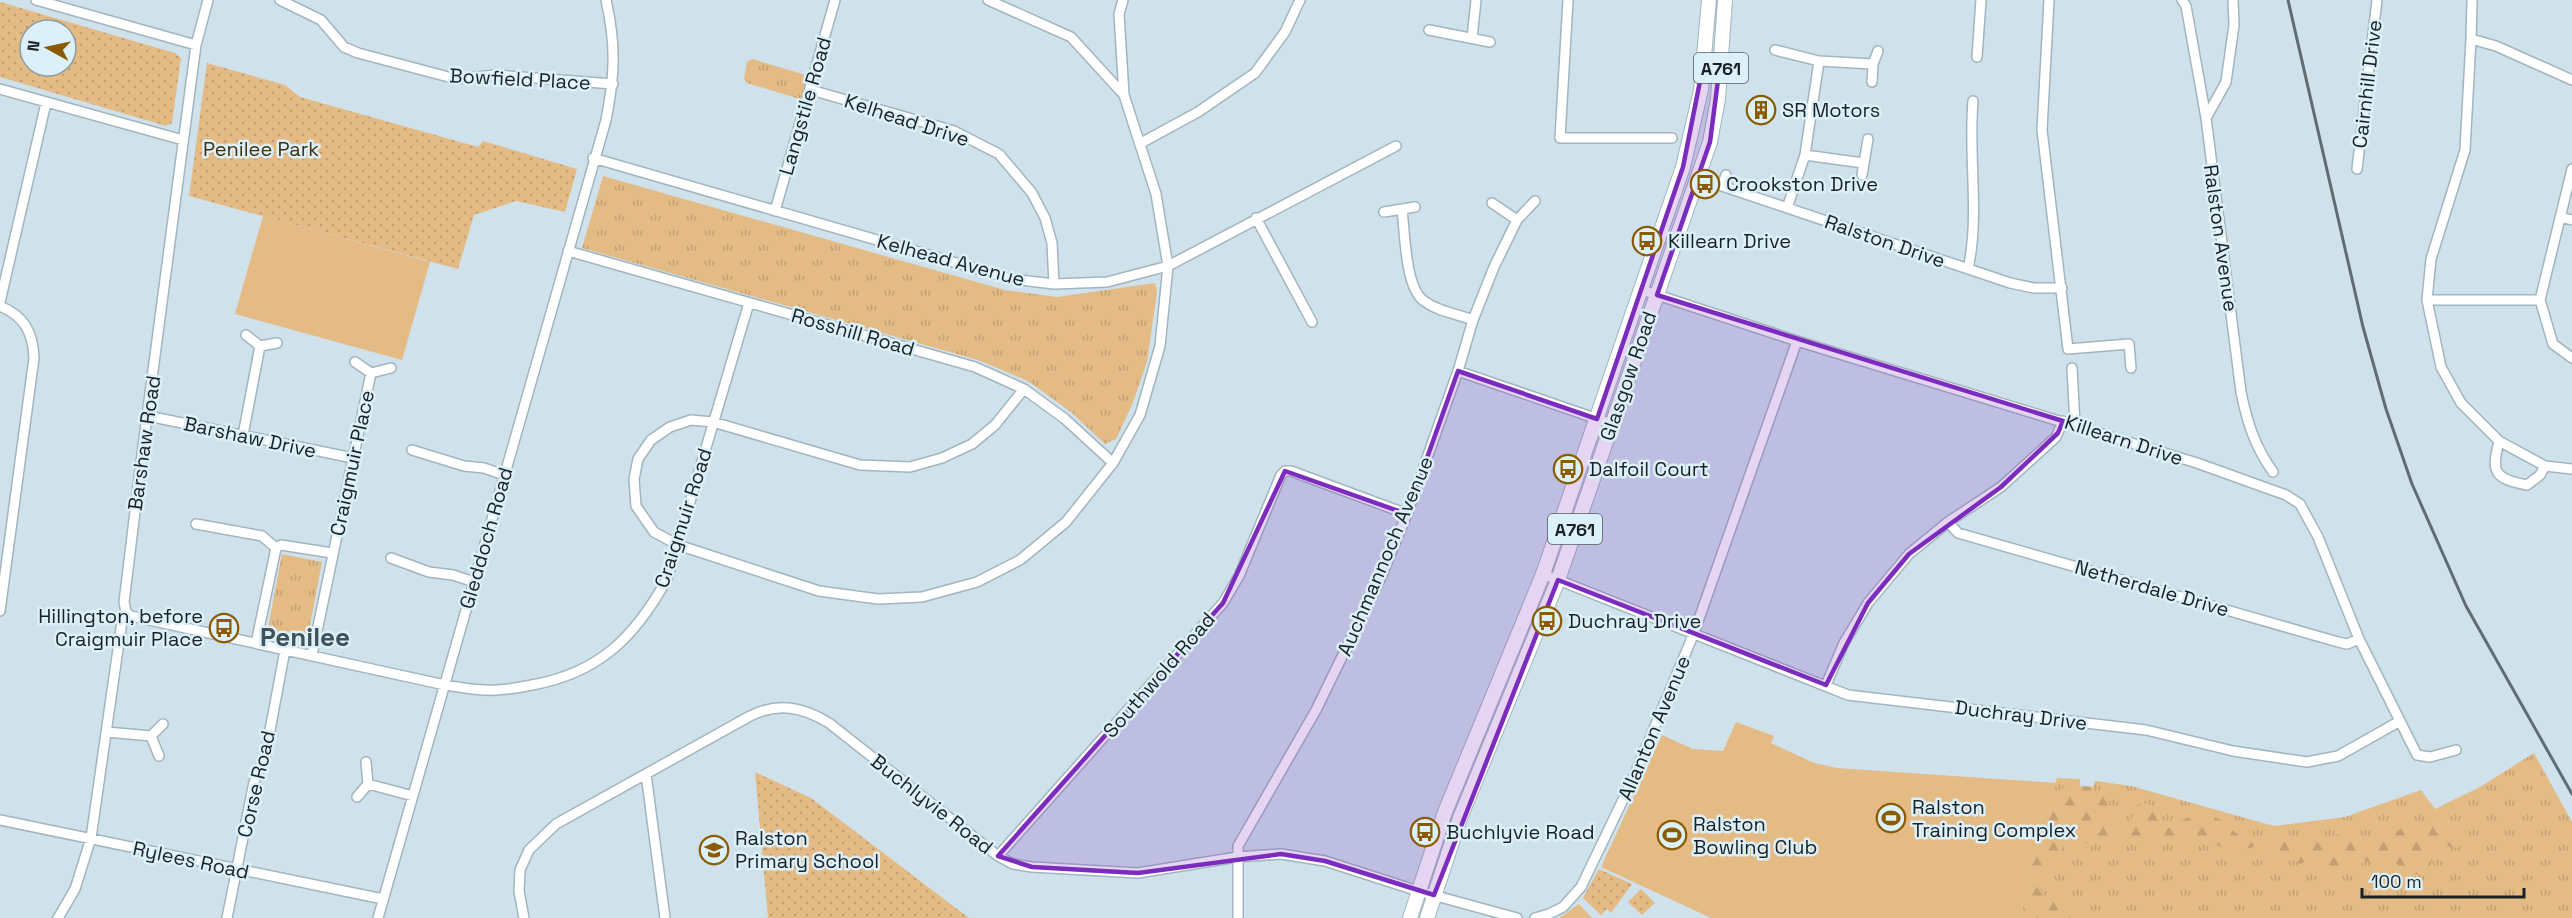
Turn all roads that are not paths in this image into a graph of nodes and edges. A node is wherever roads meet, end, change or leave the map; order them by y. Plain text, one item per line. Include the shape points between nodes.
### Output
1 (36, 0) edge
2 (208, 0) edge
3 (280, 0) edge
4 (606, 0) edge
5 (835, 0) edge
6 (988, 0) edge
7 (1123, 0) edge
8 (1300, 0) edge
9 (1476, 0) edge
10 (1568, 0) edge
11 (1710, 0) edge
12 (1725, 0) edge
13 (1981, 0) edge
14 (2049, 0) edge
15 (2182, 0) edge
16 (2233, 0) edge
17 (2377, 0) edge
18 (2472, 0) edge
19 (63, 4) edge
20 (1429, 30) dead end
21 (1472, 38) junction
22 (2471, 39) junction
23 (1490, 42) dead end
24 (196, 45) junction
25 (1775, 50) dead end
26 (1878, 51) dead end
27 (1705, 56) junction
28 (1721, 57) junction
29 (1977, 57) dead end
30 (1819, 61) junction
31 (1873, 64) junction
32 (2572, 80) edge
33 (1872, 82) dead end
34 (614, 84) junction
35 (0, 89) edge
36 (811, 90) junction
37 (1124, 94) junction
38 (1973, 101) dead end
39 (46, 103) junction
40 (2206, 118) junction
41 (1959, 123) dead end
42 (1971, 124) junction
43 (1672, 138) dead end
44 (1868, 138) dead end
45 (183, 140) junction
46 (1141, 143) junction
47 (1396, 146) dead end
48 (1804, 155) junction
49 (593, 158) junction
50 (1863, 163) junction
51 (2357, 169) dead end
52 (2572, 169) edge
53 (1726, 175) dead end
54 (1862, 175) dead end
55 (1535, 201) dead end
56 (1492, 203) dead end
57 (1415, 207) dead end
58 (1787, 208) junction
59 (1402, 210) junction
60 (775, 211) junction
61 (1384, 212) dead end
62 (2560, 217) junction
63 (1256, 218) junction
64 (1517, 220) junction
65 (2572, 220) edge
66 (568, 251) junction
67 (1168, 266) junction
68 (1968, 269) junction
69 (1054, 284) junction
70 (2062, 288) junction
71 (1642, 290) junction
72 (1657, 295) junction
73 (2427, 300) junction
74 (2540, 300) junction
75 (749, 303) junction
76 (0, 304) edge
77 (1473, 320) junction
78 (1312, 322) dead end
79 (246, 334) dead end
80 (1797, 341) junction
81 (277, 343) dead end
82 (260, 346) junction
83 (2572, 358) edge
84 (355, 362) dead end
85 (391, 368) dead end
86 (2072, 368) dead end
87 (2131, 368) dead end
88 (1458, 371) junction
89 (371, 373) junction
90 (1024, 389) junction
91 (148, 416) junction
92 (1597, 419) junction
93 (2063, 421) junction
94 (713, 422) junction
95 (1612, 424) junction
96 (2075, 425) junction
97 (243, 435) junction
98 (2499, 441) junction
99 (412, 450) dead end
100 (353, 458) junction
101 (1113, 463) junction
102 (2545, 466) junction
103 (2572, 469) edge
104 (2273, 472) dead end
105 (504, 475) junction
106 (1407, 514) junction
107 (1948, 522) junction
108 (196, 524) dead end
109 (678, 545) junction
110 (276, 548) junction
111 (332, 554) junction
112 (391, 558) dead end
113 (1543, 574) junction
114 (1558, 580) junction
115 (474, 582) junction
116 (0, 611) edge
117 (126, 612) junction
118 (1694, 633) junction
119 (2359, 639) junction
120 (256, 643) junction
121 (285, 650) junction
122 (312, 655) junction
123 (445, 685) junction
124 (1826, 685) junction
125 (2400, 721) junction
126 (163, 724) dead end
127 (106, 732) junction
128 (152, 736) junction
129 (2456, 750) dead end
130 (159, 756) dead end
131 (366, 762) dead end
132 (646, 774) junction
133 (368, 784) junction
134 (413, 796) junction
135 (357, 797) dead end
136 (0, 820) edge
137 (92, 838) junction
138 (998, 856) junction
139 (1237, 858) junction
140 (237, 869) junction
141 (1418, 891) junction
142 (1434, 895) junction
143 (383, 899) junction
144 (58, 918) edge
145 (227, 918) edge
146 (378, 918) edge
147 (524, 918) edge
148 (665, 918) edge
149 (1238, 918) edge
150 (1410, 918) edge
151 (1427, 918) edge
152 (1517, 918) edge
153 (1535, 918) edge

1 - 19 street
2 - 24 street, Barshaw Road
3 - 34 street, Bowfield Place via 321,20 344,47 456,79 496,75
4 - 34 street, Gleddoch Road via 615,59
5 - 36 street, Langstile Road
6 - 37 street via 1071,37
7 - 37 street via 1119,14
8 - 46 street via 1285,32 1255,74
9 - 21 street
10 - 43 street via 1560,138
11 - 27 main road, A761
12 - 28 main road, A761
13 - 29 street via 1972,43
14 - 70 street via 2042,130
15 - 40 street, Ralston Avenue
16 - 40 street via 2234,25 2226,82
17 - 51 street, Cairnhill Drive
18 - 22 street
19 - 24 street
20 - 21 street
21 - 23 street
22 - 32 street
22 - 73 street via 2465,150 2431,260
24 - 45 street, Barshaw Road
25 - 30 street
26 - 31 street
27 - 28 main road
27 - 71 main road, Glasgow Road / A761 via 1690,138
28 - 72 main road, Glasgow Road / A761 via 1712,136
30 - 31 street
30 - 48 street
31 - 33 street
34 - 49 street, Gleddoch Road
35 - 39 street
36 - 60 street, Langstile Road
36 - 69 street, Kelhead Drive via 954,131 999,154 1032,193 1045,218 1052,243
37 - 46 street
38 - 42 street
39 - 45 street
39 - 76 street
40 - 104 street, Ralston Avenue via 2241,392 2248,427
41 - 42 street
42 - 68 street via 1974,244
44 - 50 street
45 - 91 street, Barshaw Road
46 - 67 street via 1156,194
47 - 63 street, Kelhead Avenue
48 - 50 street
48 - 58 street
49 - 60 street, Kelhead Avenue
49 - 66 street, Gleddoch Road
50 - 54 street
52 - 62 street
53 - 58 street, Ralston Drive via 1722,186
55 - 64 street, Auchmannoch Avenue
56 - 64 street
57 - 59 street
58 - 68 street, Ralston Drive
59 - 61 street
59 - 77 street via 1414,289 1422,300
60 - 69 street, Kelhead Avenue via 1012,279
62 - 65 street
62 - 74 street
63 - 67 street, Kelhead Avenue
63 - 78 street
64 - 77 street, Auchmannoch Avenue
66 - 75 street, Rosshill Road
66 - 105 street, Gleddoch Road
67 - 69 street, Kelhead Avenue via 1107,282
67 - 101 street via 1160,346 1140,415
68 - 70 street, Ralston Drive via 2034,288
70 - 87 street via 2068,349 2128,344
71 - 72 street, Killearn Drive
71 - 92 main road, Glasgow Road / A761
72 - 80 street, Killearn Drive
72 - 95 main road, Glasgow Road / A761
73 - 74 street
73 - 98 street via 2441,367 2461,403
74 - 83 street via 2553,344
75 - 90 street, Rosshill Road via 975,367
75 - 94 street, Craigmuir Road
76 - 116 street via 16,313 27,326 34,358
77 - 88 street, Auchmannoch Avenue
79 - 82 street
80 - 93 street, Killearn Drive
80 - 118 street, Allanton Avenue
81 - 82 street
82 - 97 street
84 - 89 street, Craigmuir Place
85 - 89 street, Craigmuir Place
86 - 96 street
88 - 92 street
88 - 106 street, Auchmannoch Avenue
89 - 100 street, Craigmuir Place
90 - 94 street via 995,425 972,444 910,467 860,465
90 - 101 street, Rosshill Road via 1065,419
91 - 97 street, Barshaw Drive
91 - 117 street, Barshaw Road via 124,602
92 - 95 street
92 - 113 main road, Glasgow Road / A761
93 - 96 street, Killearn Drive
93 - 107 street via 2056,437 2001,488
94 - 109 street, Craigmuir Road
94 - 109 street via 692,420 670,427 651,440 638,459 634,479 636,506 654,532
95 - 114 main road, Glasgow Road / A761
96 - 119 street, Killearn Drive via 2208,467 2286,495 2300,504 2318,537
97 - 100 street, Barshaw Drive
98 - 102 street
98 - 102 street via 2493,462 2498,475 2510,482 2527,484
99 - 105 street
100 - 111 street, Craigmuir Place
101 - 109 street via 1066,522 1020,560 977,582 922,597 878,599 819,591
102 - 103 street
105 - 115 street, Gleddoch Road
106 - 138 street, Southwold Road via 1285,471 1239,576 1222,603
106 - 139 street, Auchmannoch Avenue via 1348,648 1238,846
107 - 119 street, Netherdale Drive via 1959,533 2338,642 2347,644
107 - 124 street via 1909,554 1868,603 1844,643
108 - 110 street via 262,536
109 - 123 street, Craigmuir Road via 667,579 650,610 623,641 598,661 575,674 516,688 486,690
110 - 111 street, Craigmuir Place via 281,545
110 - 120 street
111 - 122 street, Craigmuir Place
112 - 115 street
113 - 114 street, Duchray Drive
113 - 141 main road, Glasgow Road / A761 via 1445,812
114 - 118 street, Duchray Drive
114 - 142 main road, Glasgow Road / A761 via 1460,818
115 - 123 street, Gleddoch Road
117 - 120 street, Craigmuir Road
117 - 127 street, Barshaw Road
118 - 124 street, Duchray Drive
118 - 153 street, Allanton Avenue via 1632,781 1581,887 1563,907
119 - 125 street, Killearn Drive
120 - 121 street, Craigmuir Road
121 - 122 street, Craigmuir Road
121 - 140 street, Corse Road
122 - 123 street, Craigmuir Road
123 - 134 street, Gleddoch Road
124 - 125 street, Duchray Drive via 1848,695 2146,730 2233,751 2307,762 2338,756
125 - 129 street, Killearn Drive via 2417,755 2430,757
126 - 128 street
127 - 128 street
127 - 137 street, Barshaw Road
128 - 130 street
131 - 133 street
132 - 138 street, Buchlyvie Road via 766,708 788,707 829,723
132 - 147 street, Buchlyvie Road via 556,825 529,850 520,870
132 - 148 street
133 - 134 street
133 - 135 street
134 - 143 street, Gleddoch Road
136 - 137 street, Rylees Road
137 - 140 street, Rylees Road
137 - 144 street, Barshaw Road via 75,889
138 - 139 street, Buchlyvie Road via 1032,867 1138,873
139 - 141 street, Buchlyvie Road via 1301,856
139 - 149 street, Auchmannoch Avenue
140 - 143 street, Rylees Road
140 - 145 street, Corse Road
141 - 142 street
141 - 150 main road, Glasgow Road / A761
142 - 151 main road, Glasgow Road / A761
142 - 152 street
143 - 146 street, Gleddoch Road

